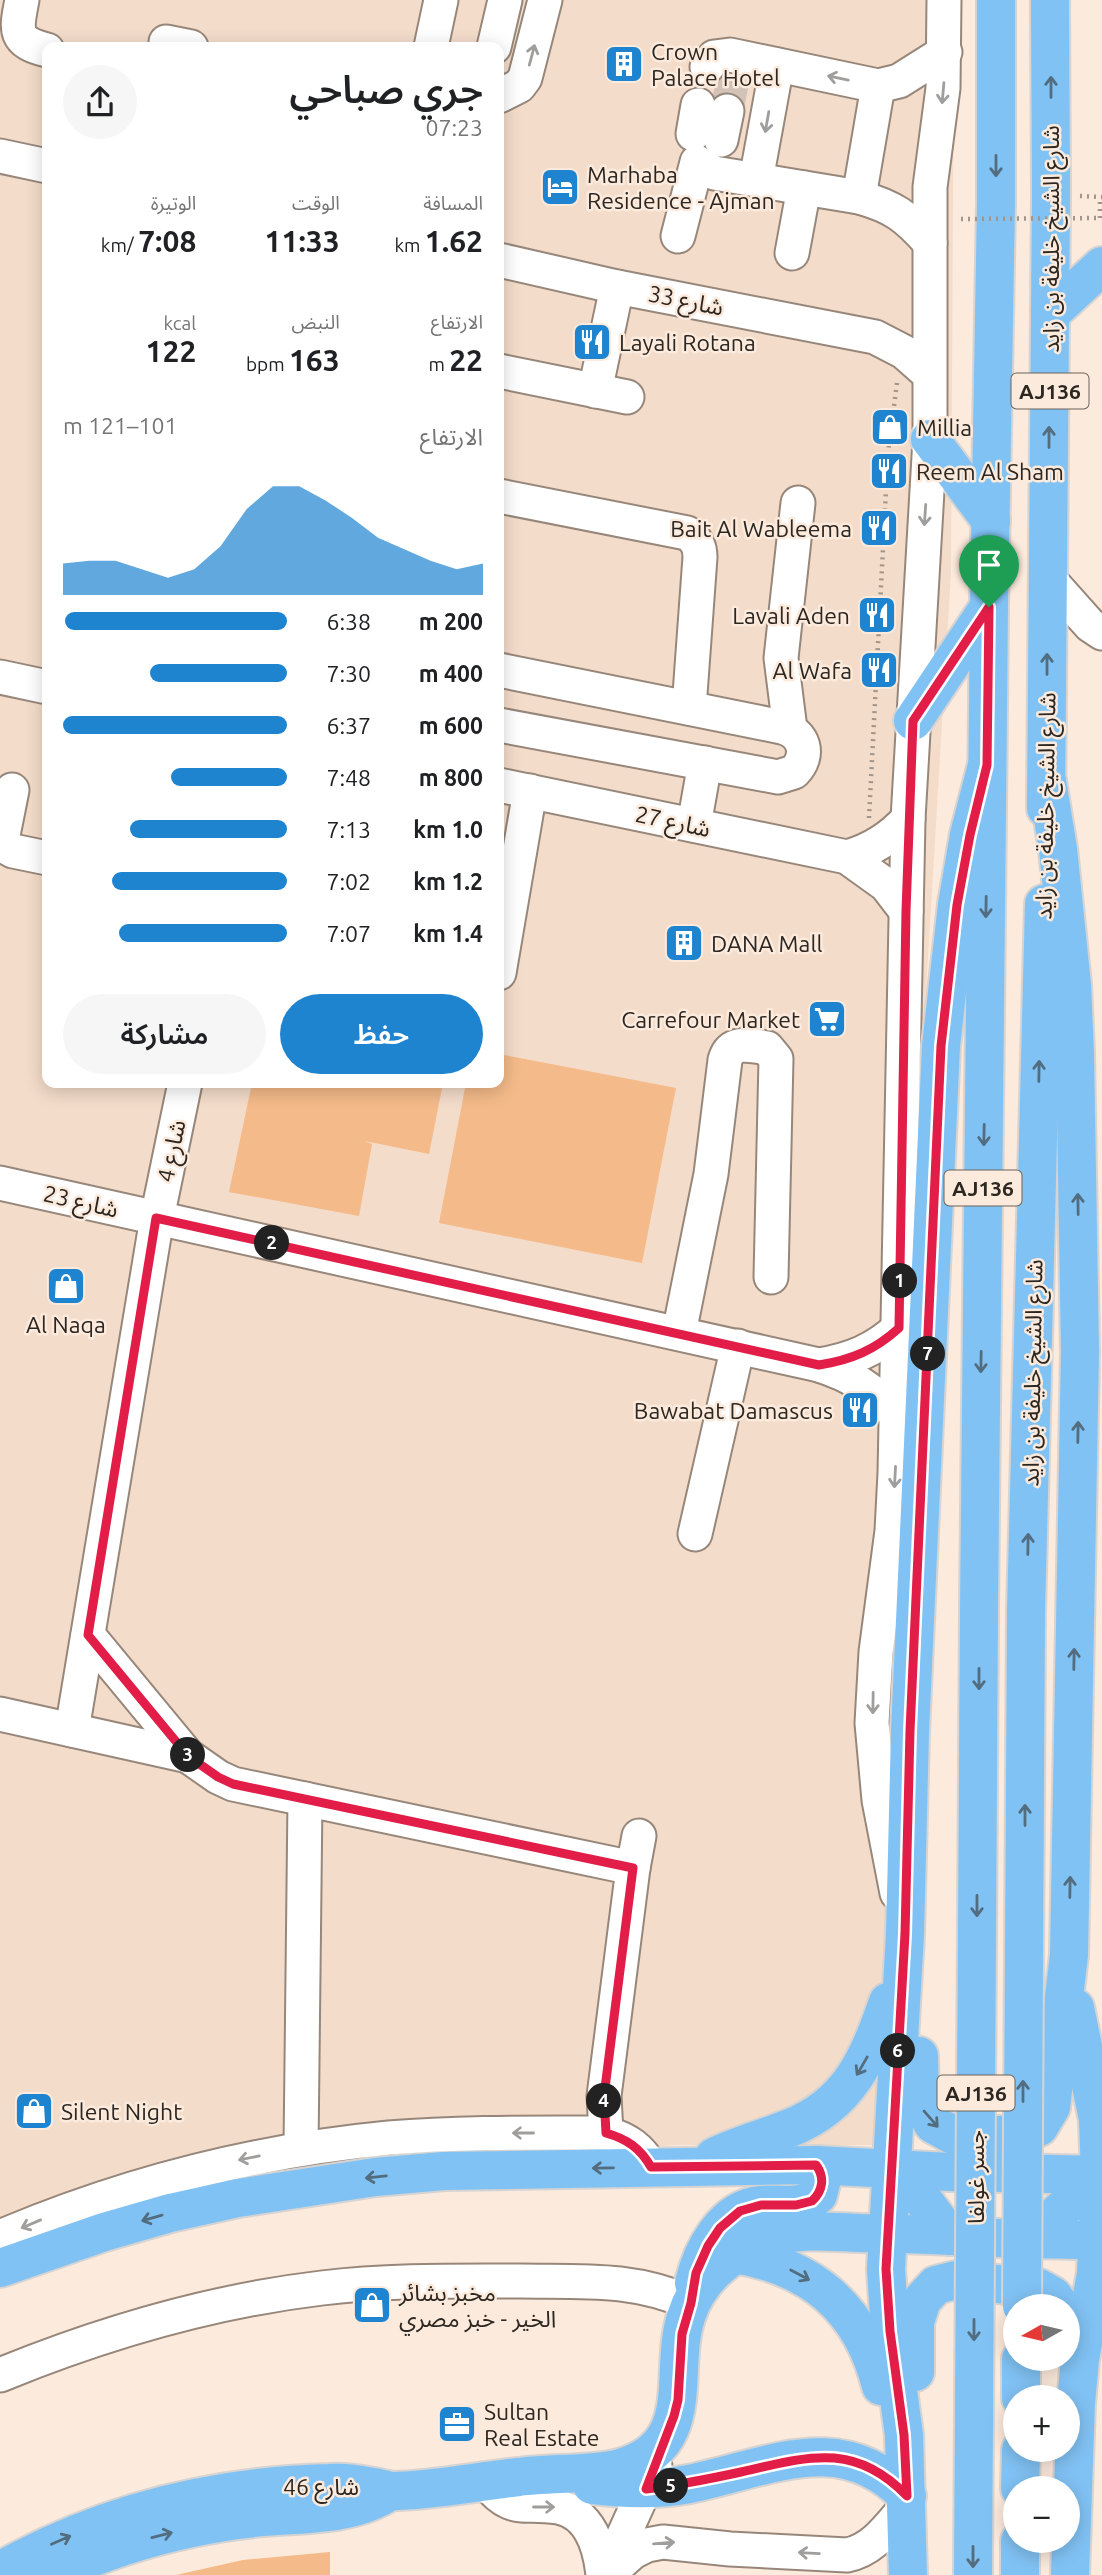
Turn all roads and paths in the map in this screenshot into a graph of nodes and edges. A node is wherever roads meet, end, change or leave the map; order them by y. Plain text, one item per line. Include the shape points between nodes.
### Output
1 (22, 0) edge
2 (442, 0) edge
3 (505, 0) edge
4 (545, 0) edge
5 (944, 0) edge
6 (996, 0) edge
7 (1050, 0) edge
8 (432, 42) edge
9 (495, 42) edge
10 (42, 48) edge
11 (945, 52) junction
12 (777, 65) junction
13 (726, 66) dead end
14 (877, 86) junction
15 (504, 94) edge
16 (0, 156) edge
17 (42, 165) edge
18 (756, 180) junction
19 (804, 188) junction
20 (859, 197) junction
21 (1102, 197) edge
22 (961, 219) dead end
23 (678, 236) dead end
24 (930, 243) junction
25 (792, 253) dead end
26 (504, 261) edge
27 (1102, 266) edge
28 (617, 287) junction
29 (929, 310) junction
30 (1050, 314) junction
31 (875, 337) junction
32 (904, 352) junction
33 (504, 372) edge
34 (929, 374) junction
35 (595, 391) junction
36 (627, 397) dead end
37 (930, 439) junction
38 (504, 497) edge
39 (797, 503) dead end
40 (990, 522) junction
41 (1048, 578) junction
42 (989, 607) junction
43 (1102, 633) edge
44 (504, 671) edge
45 (0, 677) edge
46 (42, 686) edge
47 (689, 708) junction
48 (913, 721) junction
49 (504, 726) edge
50 (790, 729) junction
51 (705, 762) junction
52 (987, 765) junction
53 (1047, 782) junction
54 (514, 788) edge
55 (12, 790) dead end
56 (908, 819) junction
57 (694, 825) junction
58 (869, 829) dead end
59 (42, 857) edge
60 (847, 857) junction
61 (504, 911) edge
62 (906, 911) junction
63 (184, 1088) edge
64 (0, 1183) edge
65 (156, 1218) junction
66 (771, 1277) dead end
67 (1102, 1318) edge
68 (899, 1328) junction
69 (678, 1332) junction
70 (738, 1346) junction
71 (1080, 1350) junction
72 (819, 1365) junction
73 (897, 1416) junction
74 (924, 1463) junction
75 (695, 1534) dead end
76 (1026, 1612) joint
77 (88, 1635) junction
78 (1102, 1692) edge
79 (0, 1714) edge
80 (1073, 1727) junction
81 (72, 1730) junction
82 (188, 1756) junction
83 (305, 1799) junction
84 (639, 1836) dead end
85 (633, 1868) junction
86 (905, 1945) junction
87 (1069, 1955) junction
88 (1094, 2074) edge
89 (606, 2133) junction
90 (300, 2148) junction
91 (816, 2165) junction
92 (695, 2166) junction
93 (651, 2167) junction
94 (891, 2170) junction
95 (950, 2172) junction
96 (1032, 2174) junction
97 (1101, 2175) edge
98 (920, 2196) junction
99 (1071, 2200) junction
100 (889, 2233) junction
101 (950, 2236) junction
102 (0, 2237) edge
103 (1017, 2239) junction
104 (1100, 2241) edge
105 (735, 2254) junction
106 (0, 2268) edge
107 (1022, 2294) edge
108 (1050, 2294) edge
109 (691, 2303) junction
110 (1102, 2351) edge
111 (0, 2375) edge
112 (1072, 2385) edge
113 (1078, 2385) edge
114 (668, 2431) junction
115 (1068, 2462) edge
116 (539, 2474) junction
117 (485, 2481) junction
118 (646, 2489) junction
119 (390, 2491) junction
120 (907, 2497) junction
121 (1020, 2553) edge
122 (730, 2562) edge
123 (1069, 2564) edge
124 (848, 2565) edge
125 (0, 2571) edge
126 (52, 2575) edge
127 (605, 2575) edge
128 (908, 2575) edge
129 (973, 2575) edge
130 (1020, 2575) edge

1 - 10 street via 17,27 20,37
2 - 8 street
3 - 9 street
15 -> 4 street via 525,78
5 - 11 street
6 -> 40 main road, AJ136
30 -> 7 main road, شارع الشيخ خليفة بن زايد / AJ136
11 - 14 street via 899,81
11 -> 24 street via 930,187
12 - 13 street
14 -> 12 street
12 -> 18 street
14 - 20 street
16 - 17 street
18 - 19 street
18 - 23 street via 709,142
19 - 20 street
19 - 25 street
20 - 24 street via 895,209
21 - 22 path, bridge via 1100,218
24 - 29 street
26 - 28 street, شارع 33
27 - 30 main road
28 - 31 street, شارع 33
28 - 35 street
29 - 31 street via 903,327
29 - 34 street
41 -> 30 main road, شارع الشيخ خليفة بن زايد / AJ136
31 - 32 street, شارع 33
32 - 34 street, شارع 33
32 - 58 path via 888,452
33 - 35 street
34 - 37 street
35 - 36 street
37 - 40 main road
37 -> 48 street
38 - 47 street via 693,537 699,557
39 - 50 street via 782,657
40 - 42 main road, AJ136
41 - 43 street
53 -> 41 main road, شارع الشيخ خليفة بن زايد / AJ136
42 - 48 main road
42 - 52 main road, AJ136
44 - 47 street
45 - 46 street
47 - 50 street
48 - 56 street
49 - 51 street
50 - 51 street via 804,749 800,766 786,776
51 - 57 street
52 - 74 main road via 957,905 943,1022
52 -> 129 main road, جسر غولفا / AJ136, bridge
71 -> 53 main road via 1072,985
76 -> 53 main road, شارع الشيخ خليفة بن زايد / AJ136
54 - 57 street, شارع 27
54 - 61 street
55 - 59 street via 4,846
56 - 60 street via 875,847
56 - 62 street
57 - 60 street, شارع 27
60 - 62 street, شارع 27 via 886,885
62 - 68 street
63 - 65 street, شارع 4
64 - 65 street, شارع 23
65 - 69 street, شارع 23
65 - 77 street, شارع 4
66 - 69 street via 776,1059 766,1048 738,1045 725,1059 710,1174
67 - 71 main road
68 - 72 street, شارع 23 via 854,1358
68 - 73 street
69 - 70 street, شارع 23
70 - 72 street, شارع 23
70 - 75 street
80 -> 71 main road
72 - 73 street, شارع 23 via 862,1384
73 - 74 main road
73 -> 86 street via 892,1531 872,1723 879,1800
74 - 86 main road
107 -> 76 main road, جسر غولفا / AJ136, bridge
77 - 81 street, شارع 4
77 - 82 street
78 - 80 main road
79 - 81 street
87 -> 80 main road
81 - 82 street
82 - 83 street via 233,1784
83 - 85 street
83 - 90 street
84 - 85 street
85 - 89 street via 604,2096
86 -> 87 main road via 917,1974 919,1995 920,2103 933,2123 953,2135 1021,2135 1045,2119 1054,2098
86 -> 92 main road via 867,2057 836,2100 799,2124
86 - 94 main road
87 - 88 main road via 1077,2026
88 - 97 main road
89 -> 90 street via 440,2135
89 - 93 street via 628,2141
90 -> 102 street via 148,2182
91 - 92 main road
91 - 94 main road
91 - 109 main road via 821,2187 812,2201 750,2207 720,2228 702,2259
92 - 93 main road
93 -> 106 main road via 444,2171 306,2186 170,2213
94 - 95 main road
94 - 98 main road
94 - 100 main road
95 - 96 main road
95 - 98 main road
96 - 97 main road
96 - 99 main road via 1055,2183
97 - 99 main road
97 - 104 main road
98 - 100 main road
98 - 101 main road
99 - 103 main road via 1047,2222
99 - 104 main road
100 - 101 main road
100 - 105 main road via 798,2232 772,2237
100 - 120 main road via 887,2296
101 - 103 main road
103 - 104 main road
104 - 112 main road via 1091,2307
105 - 109 main road via 710,2275
105 -> 120 main road via 798,2273 825,2291 861,2331 877,2371
108 - 120 main road via 1039,2288 956,2280 928,2292 914,2333 915,2437
109 - 111 street via 653,2288 613,2282 428,2281 323,2288 174,2316
109 - 114 main road via 682,2334 678,2400
110 - 113 main road
114 - 116 main road via 646,2456 623,2467
114 - 118 street
115 - 123 main road
116 - 117 main road
116 - 118 main road via 575,2483
117 - 119 main road
117 -> 127 street via 508,2502 556,2507 581,2518 597,2546
118 - 120 main road via 833,2456 880,2472
118 - 127 street
125 -> 119 main road, شارع 46 via 66,2537 189,2498 326,2483
126 -> 119 main road, شارع 46 via 156,2536 239,2519 344,2510
120 - 124 street
120 - 128 main road
121 - 130 main road
124 -> 122 street
127 -> 122 street via 633,2552 663,2542 679,2543

